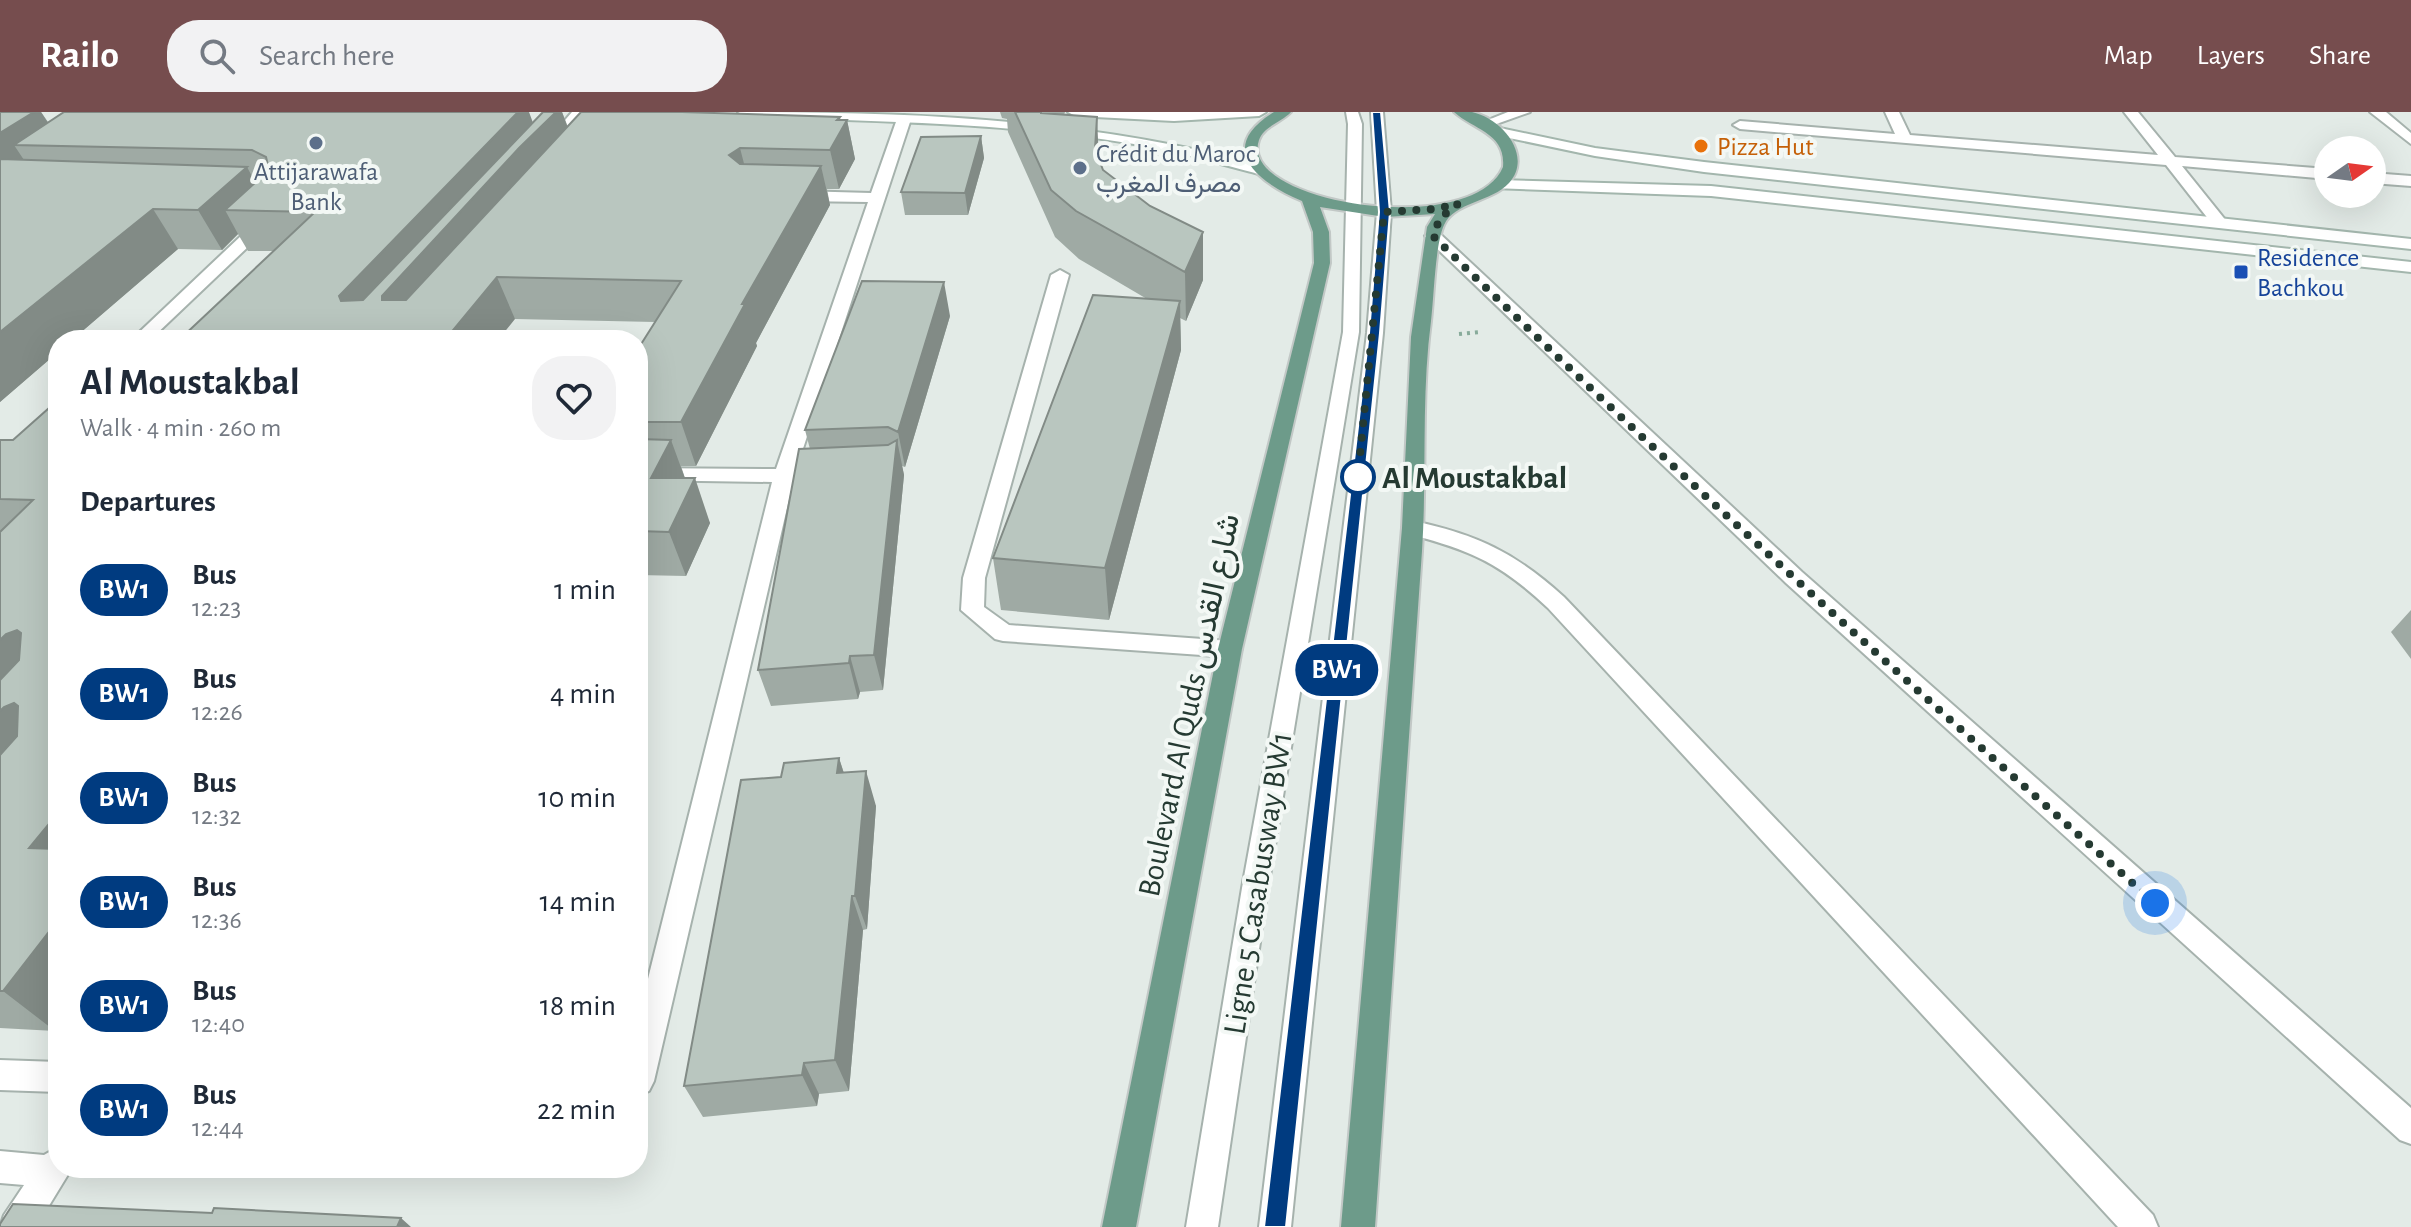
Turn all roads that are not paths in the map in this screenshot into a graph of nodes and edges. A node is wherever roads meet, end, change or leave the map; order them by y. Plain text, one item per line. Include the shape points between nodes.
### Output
1 (580, 112) edge
2 (745, 112) edge
3 (1075, 112) edge
4 (1259, 112) edge
5 (1284, 112) edge
6 (1352, 112) edge
7 (1377, 112) edge
8 (1462, 112) edge
9 (1523, 112) edge
10 (1892, 112) edge
11 (2131, 112) edge
12 (2377, 112) edge
13 (1143, 114) edge
14 (904, 119) junction
15 (1740, 125) dead end
16 (1490, 128) junction
17 (1904, 138) junction
18 (2411, 140) edge
19 (540, 157) edge
20 (2171, 161) junction
21 (1259, 169) junction
22 (2314, 173) edge
23 (2386, 179) edge
24 (2411, 181) edge
25 (1498, 185) junction
26 (781, 196) edge
27 (876, 198) junction
28 (1310, 200) junction
29 (1458, 204) junction
30 (280, 208) edge
31 (1355, 210) junction
32 (1384, 212) junction
33 (2219, 222) junction
34 (1433, 236) junction
35 (2411, 244) edge
36 (2411, 267) edge
37 (1060, 275) dead end
38 (151, 330) edge
39 (648, 474) edge
40 (816, 475) edge
41 (784, 476) junction
42 (1413, 528) junction
43 (1230, 649) junction
44 (648, 1040) edge
45 (0, 1075) edge
46 (48, 1077) edge
47 (2411, 1129) edge
48 (0, 1167) edge
49 (48, 1168) edge
50 (48, 1178) edge
51 (16, 1227) edge
52 (1119, 1227) edge
53 (1202, 1227) edge
54 (1275, 1227) edge
55 (1358, 1227) edge
56 (2141, 1227) edge

1 - 19 street
2 - 14 street
3 - 13 street
4 - 13 street
5 - 21 main road via 1255,135 1252,158
6 - 31 lane, Ligne 5 Casabusway BW1
7 - 32 lane, Ligne 5 Casabusway BW1
8 - 16 main road
9 - 16 street
10 - 17 street
11 - 20 street
12 - 18 street
14 - 21 street via 1111,134
14 - 27 street
15 - 17 street
16 - 25 main road via 1509,149 1511,167
16 - 33 street via 1595,152 1678,163
17 - 20 street
20 - 22 street
20 - 33 street
21 - 28 main road via 1279,186
23 - 24 street
25 - 29 main road
25 - 36 street via 1711,191
26 - 27 street
27 - 41 street
28 - 31 main road
28 - 43 main road, Boulevard Al Quds شارع القدس via 1321,232 1322,263
29 - 32 main road
29 - 34 main road via 1440,218
30 - 38 street
31 - 32 main road
31 - 53 lane, Ligne 5 Casabusway BW1 via 1351,332
32 - 54 lane, Ligne 5 Casabusway BW1
33 - 35 street
34 - 42 main road via 1420,337
34 - 47 street via 1689,483 1922,697
37 - 43 street via 974,578 972,610 1003,633
39 - 41 street
40 - 41 street
41 - 44 street
42 - 55 main road
42 - 56 street via 1472,541 1538,583
43 - 52 main road, Boulevard Al Quds شارع القدس
45 - 46 street
48 - 49 street
50 - 51 street

